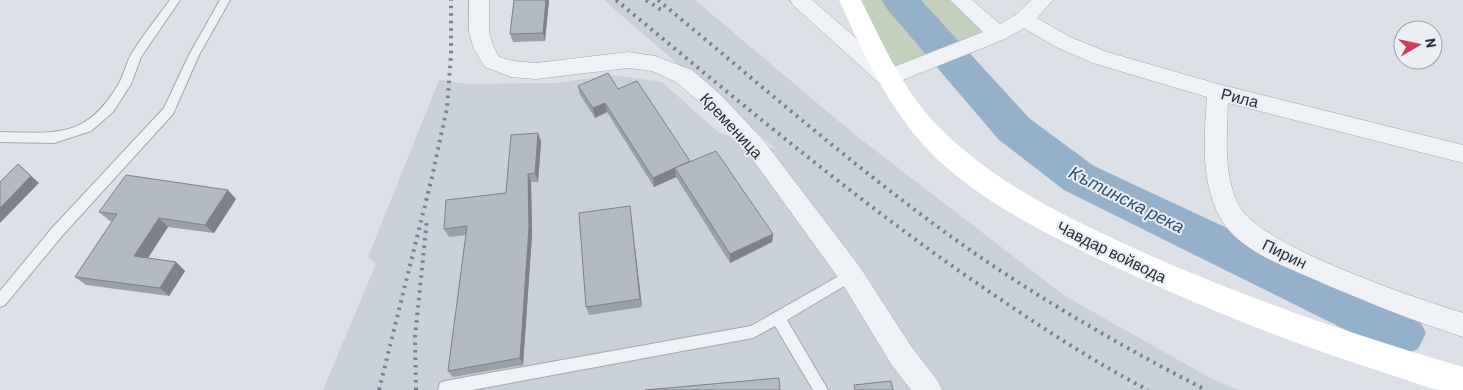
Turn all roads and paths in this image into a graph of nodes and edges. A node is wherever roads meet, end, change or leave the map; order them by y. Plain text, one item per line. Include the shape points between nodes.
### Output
1 (175, 0) edge
2 (225, 0) edge
3 (479, 0) edge
4 (800, 0) edge
5 (850, 0) edge
6 (960, 0) edge
7 (1043, 0) edge
8 (1024, 19) junction
9 (998, 34) junction
10 (888, 78) junction
11 (1218, 92) junction
12 (0, 137) edge
13 (1463, 154) edge
14 (851, 275) junction
15 (0, 301) edge
16 (778, 318) junction
17 (1463, 325) edge
18 (1463, 382) edge
19 (446, 390) edge
20 (822, 390) edge
21 (928, 390) edge

1 - 12 lane via 136,56 125,84 109,109 87,128 54,138
2 - 15 lane via 194,55 169,111 57,232
3 - 14 street, Кременица via 479,32 492,62 511,69 536,71 628,60 655,64 684,76 756,147
4 - 10 street
5 - 10 street, Чавдар войвода
6 - 9 street
7 - 8 street
8 - 9 street
8 - 11 street, Рила via 1063,42 1100,58
9 - 10 street
10 - 18 street, Чавдар войвода via 922,126 947,152 984,182 1061,227 1226,302 1390,361
11 - 13 street, Рила
11 - 17 street, Пирин via 1217,174 1226,206 1240,227 1262,244 1341,279
14 - 16 lane
14 - 21 street, Кременица
16 - 19 lane via 753,332
16 - 20 lane

